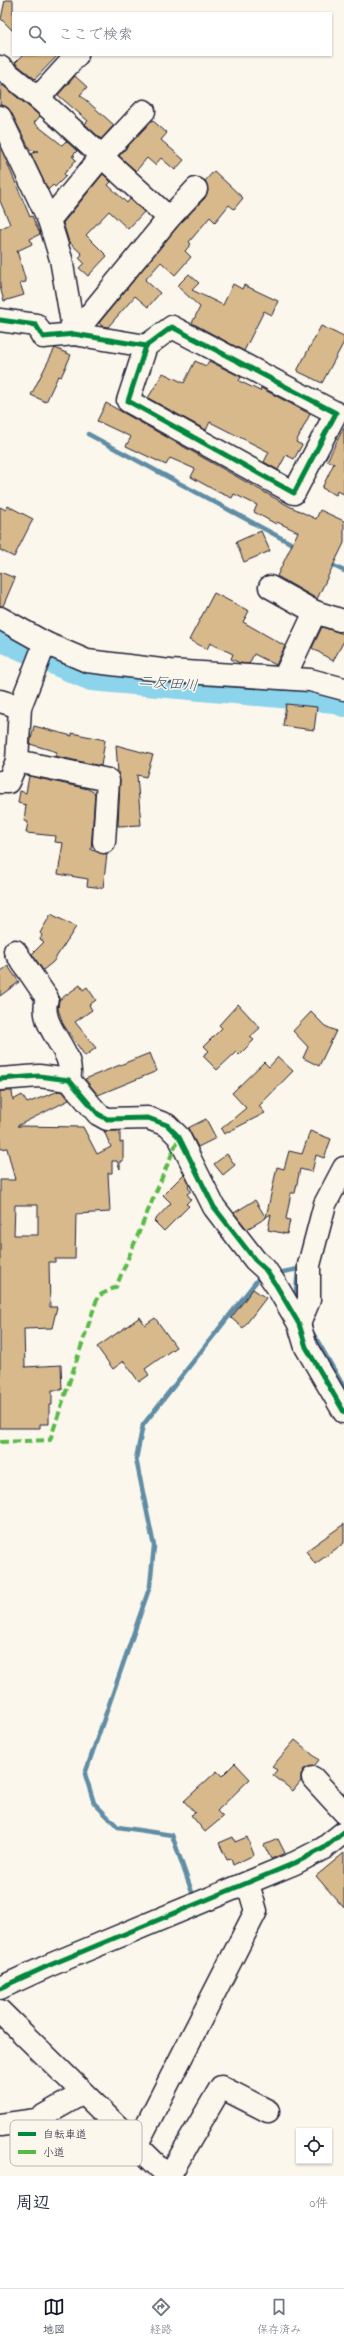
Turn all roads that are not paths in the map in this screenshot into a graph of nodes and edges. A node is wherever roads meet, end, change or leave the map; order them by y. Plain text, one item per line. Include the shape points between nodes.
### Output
1 (76, 56) edge
2 (0, 67) edge
3 (38, 98) junction
4 (144, 111) dead end
5 (0, 117) edge
6 (101, 157) junction
7 (196, 189) dead end
8 (169, 218) junction
9 (49, 220) junction
10 (0, 320) edge
11 (74, 334) junction
12 (146, 346) junction
13 (270, 587) dead end
14 (315, 612) junction
15 (0, 618) edge
16 (340, 620) dead end
17 (41, 653) junction
18 (284, 678) junction
19 (344, 689) edge
20 (10, 704) edge
21 (17, 761) junction
22 (0, 782) edge
23 (104, 842) dead end
24 (15, 951) dead end
25 (0, 1078) edge
26 (68, 1080) junction
27 (344, 1168) edge
28 (299, 1324) junction
29 (344, 1412) edge
30 (313, 1778) dead end
31 (344, 1812) edge
32 (344, 1832) edge
33 (248, 1884) junction
34 (0, 1988) edge
35 (0, 2011) edge
36 (83, 2093) junction
37 (268, 2111) dead end
38 (36, 2120) edge
39 (112, 2120) edge
40 (10, 2123) edge
41 (0, 2124) edge
42 (142, 2134) edge
43 (142, 2152) edge
44 (168, 2176) edge

1 - 3 street
2 - 3 street
3 - 6 street
4 - 6 street
5 - 9 street
6 - 8 street
6 - 9 street
7 - 8 street
8 - 11 street
9 - 11 street via 60,259
10 - 11 street via 36,325 43,337
11 - 12 street
12 - 12 street via 128,401 294,493 336,413 172,327
13 - 14 street
14 - 16 street
14 - 18 street
15 - 17 street
17 - 18 street via 170,671
17 - 20 street
18 - 19 street via 310,680
20 - 21 street
21 - 22 street via 8,782
21 - 23 street via 108,780
24 - 26 street via 47,998 44,1008 49,1024 70,1063
25 - 26 street via 39,1076
26 - 28 street via 98,1114 107,1119 148,1118 167,1125 179,1137 214,1207 255,1260 265,1269
27 - 28 street via 325,1204 309,1265 309,1300
28 - 29 street via 306,1347
30 - 31 street
32 - 33 street via 324,1848 295,1864
33 - 34 street
33 - 42 street via 256,1911
35 - 36 street
36 - 38 street
36 - 39 street
37 - 44 street via 221,2087
40 - 41 street
43 - 44 street

